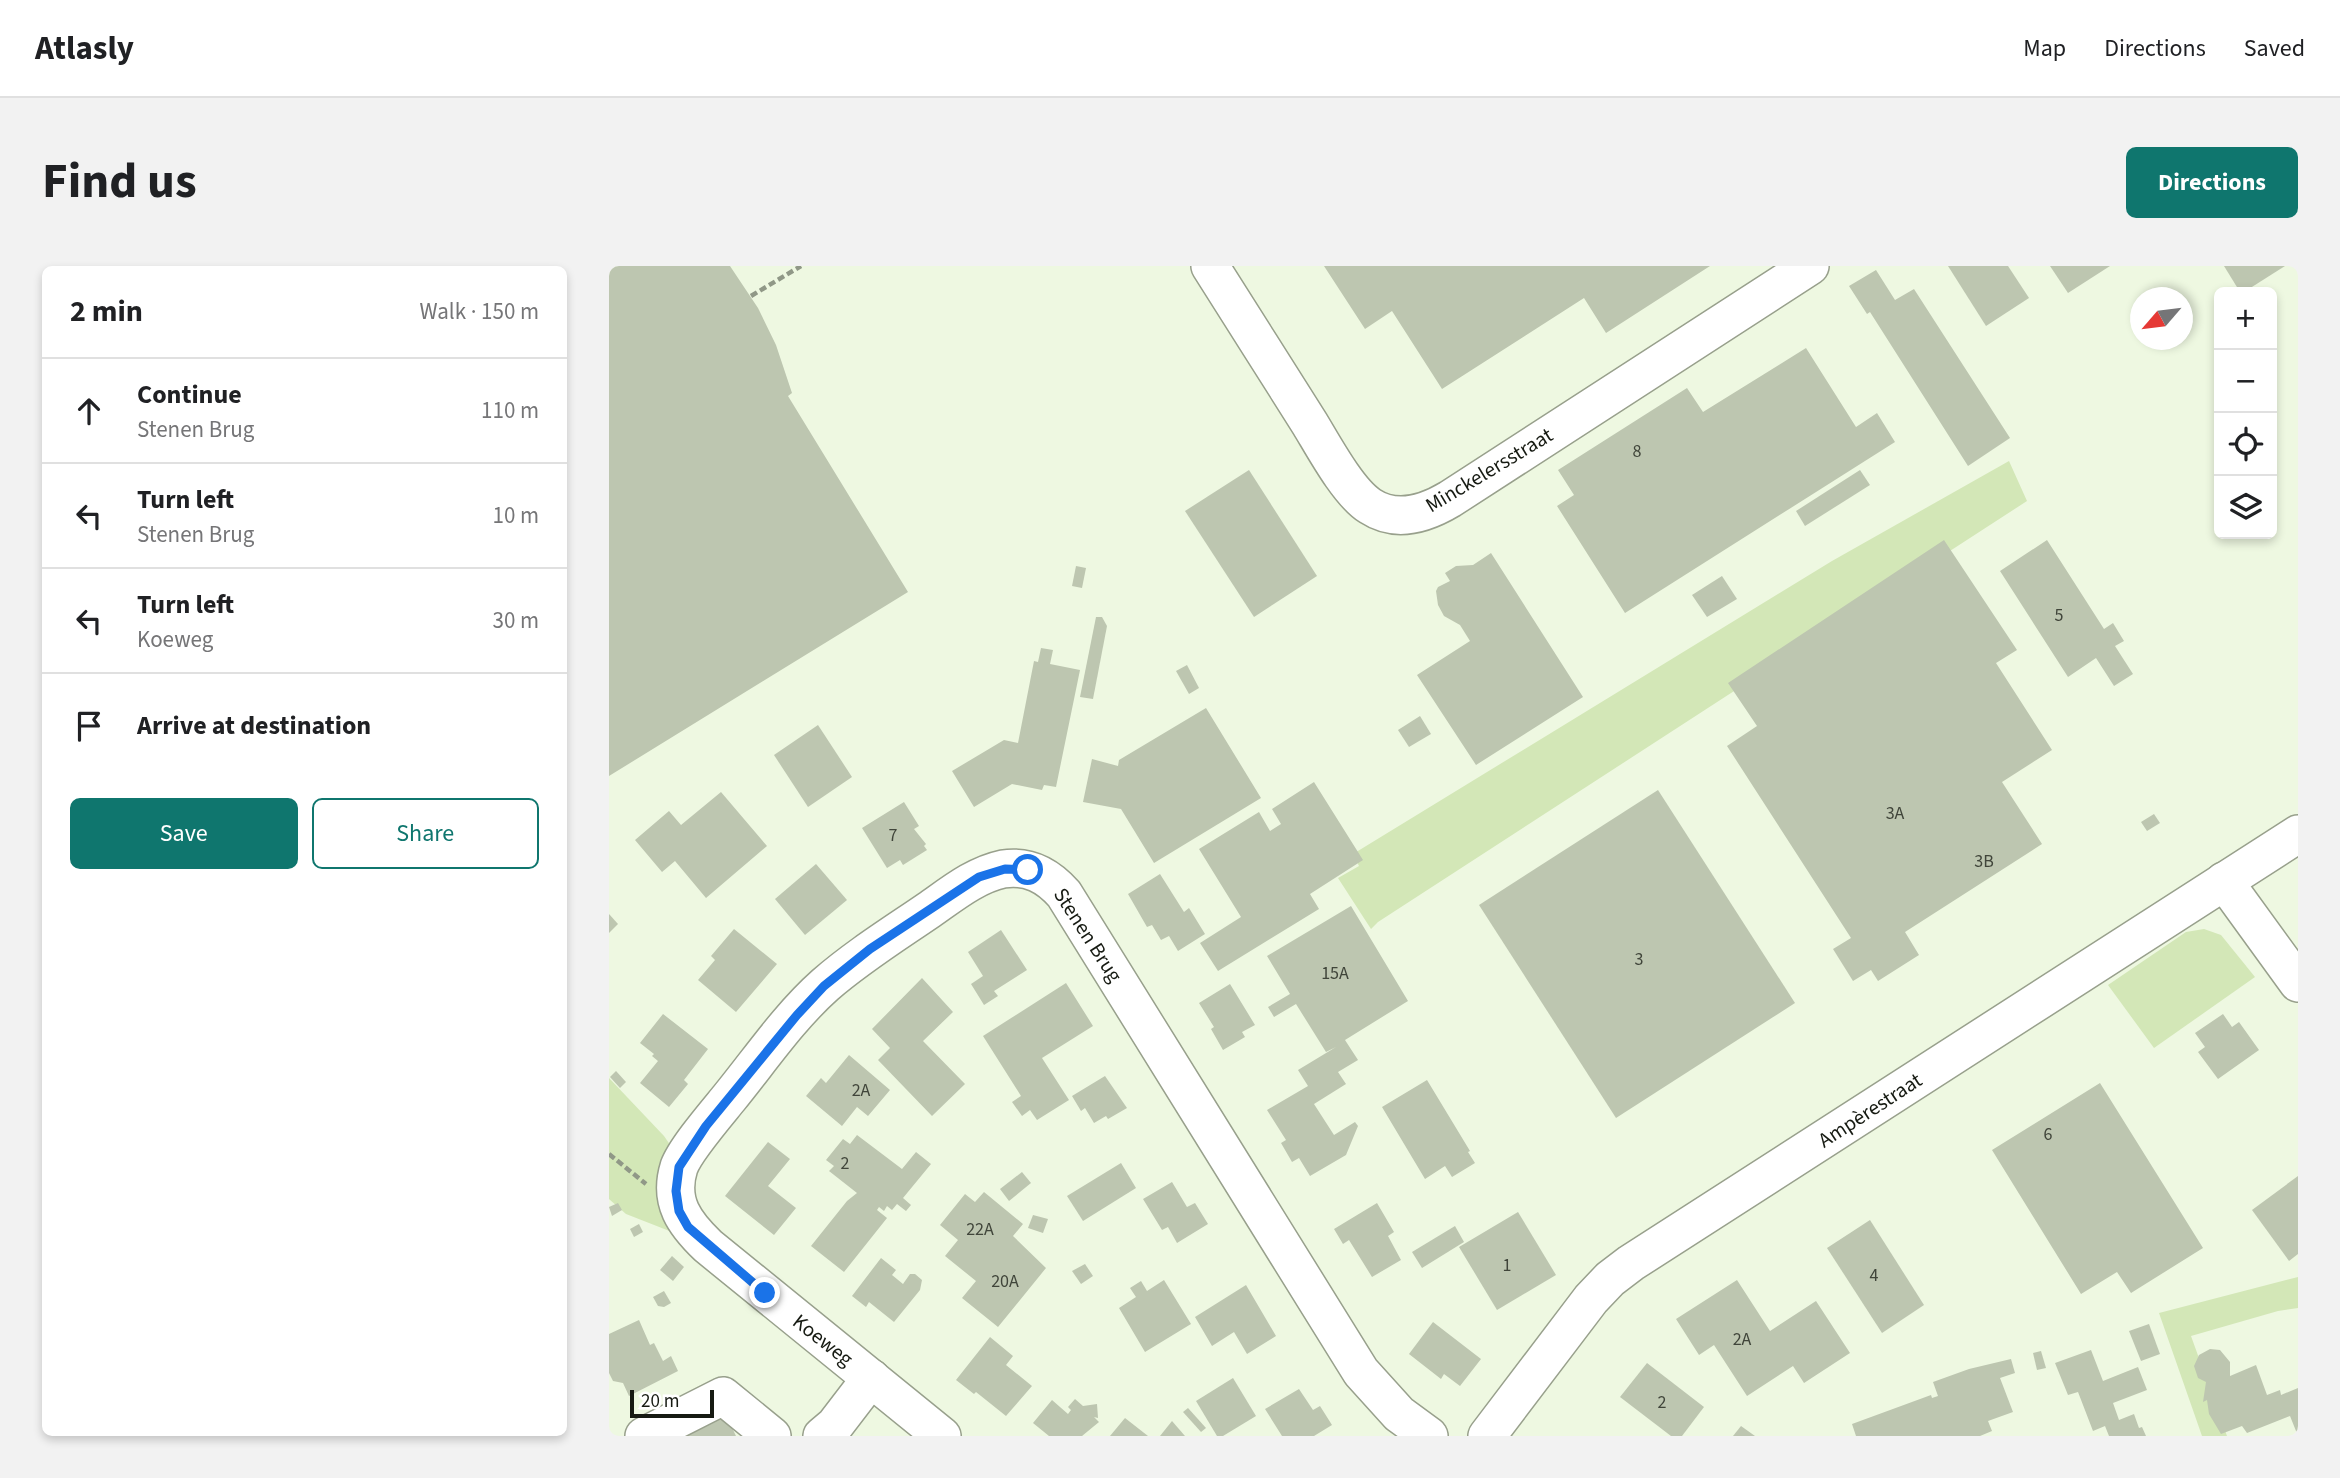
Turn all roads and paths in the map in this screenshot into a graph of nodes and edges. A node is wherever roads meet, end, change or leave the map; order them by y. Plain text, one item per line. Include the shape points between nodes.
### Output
1 (801, 266) edge
2 (1210, 266) edge
3 (1810, 266) edge
4 (751, 296) dead end
5 (2298, 834) edge
6 (2224, 881) junction
7 (2298, 983) edge
8 (679, 1211) joint
9 (871, 1378) junction
10 (644, 1436) edge
11 (772, 1436) edge
12 (822, 1436) edge
13 (942, 1436) edge
14 (1429, 1436) edge
15 (1487, 1436) edge

1 - 4 path
2 - 3 street, Minckelersstraat via 1339,470 1369,506 1409,516 1450,499
5 - 6 street, Ampèrestraat
6 - 7 street
6 - 15 street, Ampèrestraat via 1631,1263 1591,1299
8 - 9 street, Koeweg via 708,1246
8 - 14 street, Stenen Brug via 679,1167 706,1126 824,986 870,949 979,877 1005,869 1028,870 1050,878 1064,894 1361,1372 1399,1414
9 - 12 street
9 - 13 street, Koeweg
10 - 11 street via 723,1396

